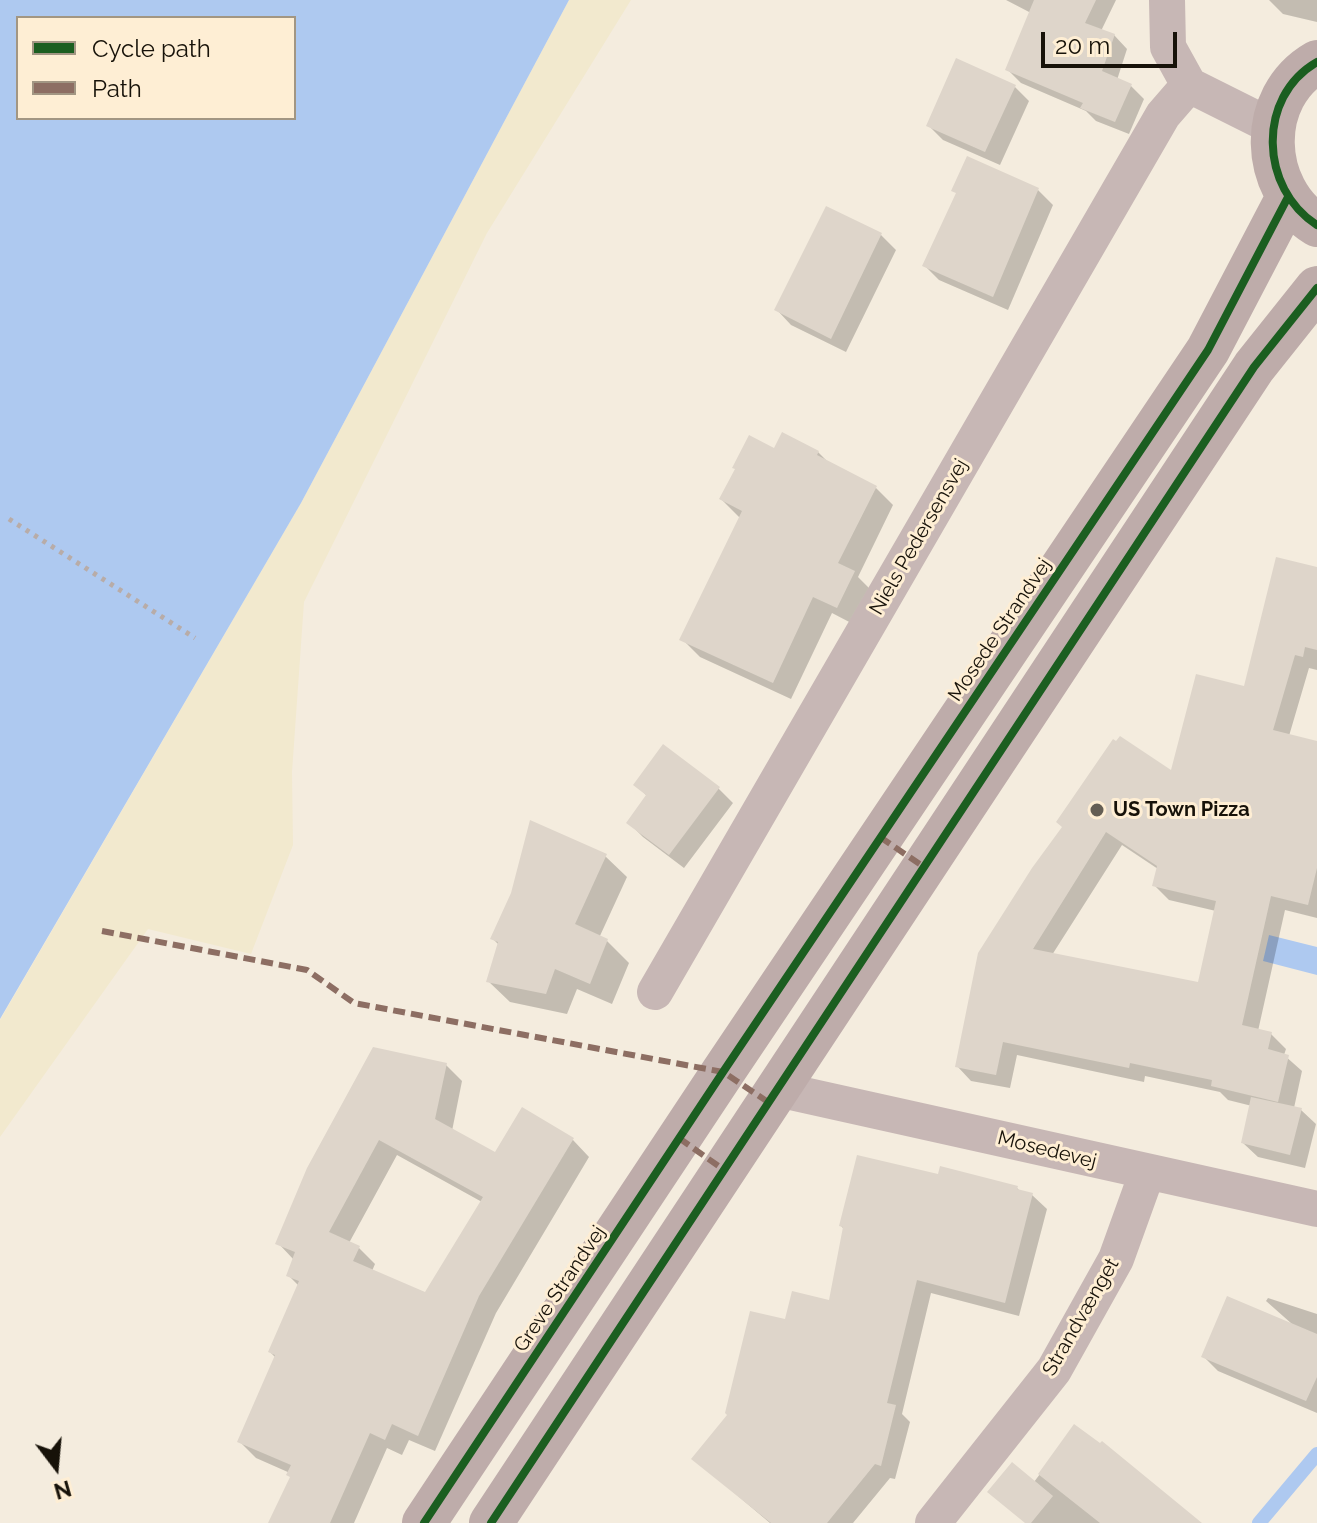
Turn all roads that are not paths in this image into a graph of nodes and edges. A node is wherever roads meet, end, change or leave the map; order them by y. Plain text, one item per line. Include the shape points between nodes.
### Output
1 (1167, 0) edge
2 (1317, 62) edge
3 (1189, 85) junction
4 (1273, 127) junction
5 (1302, 211) edge
6 (1317, 288) edge
7 (655, 992) dead end
8 (723, 1072) joint
9 (777, 1089) junction
10 (1147, 1173) junction
11 (1317, 1209) edge
12 (424, 1523) edge
13 (491, 1523) edge
14 (933, 1523) edge

1 - 3 street via 1168,47
2 - 4 main road via 1293,82
3 - 4 street
3 - 7 street, Niels Pedersensvej via 1163,115
4 - 5 main road via 1277,175
5 - 8 main road, Mosede Strandvej
6 - 9 main road via 1254,367
8 - 12 main road, Greve Strandvej
9 - 10 street, Mosedevej
9 - 13 main road
10 - 11 street, Mosedevej
10 - 14 street, Strandvænget via 1116,1259 1054,1370

